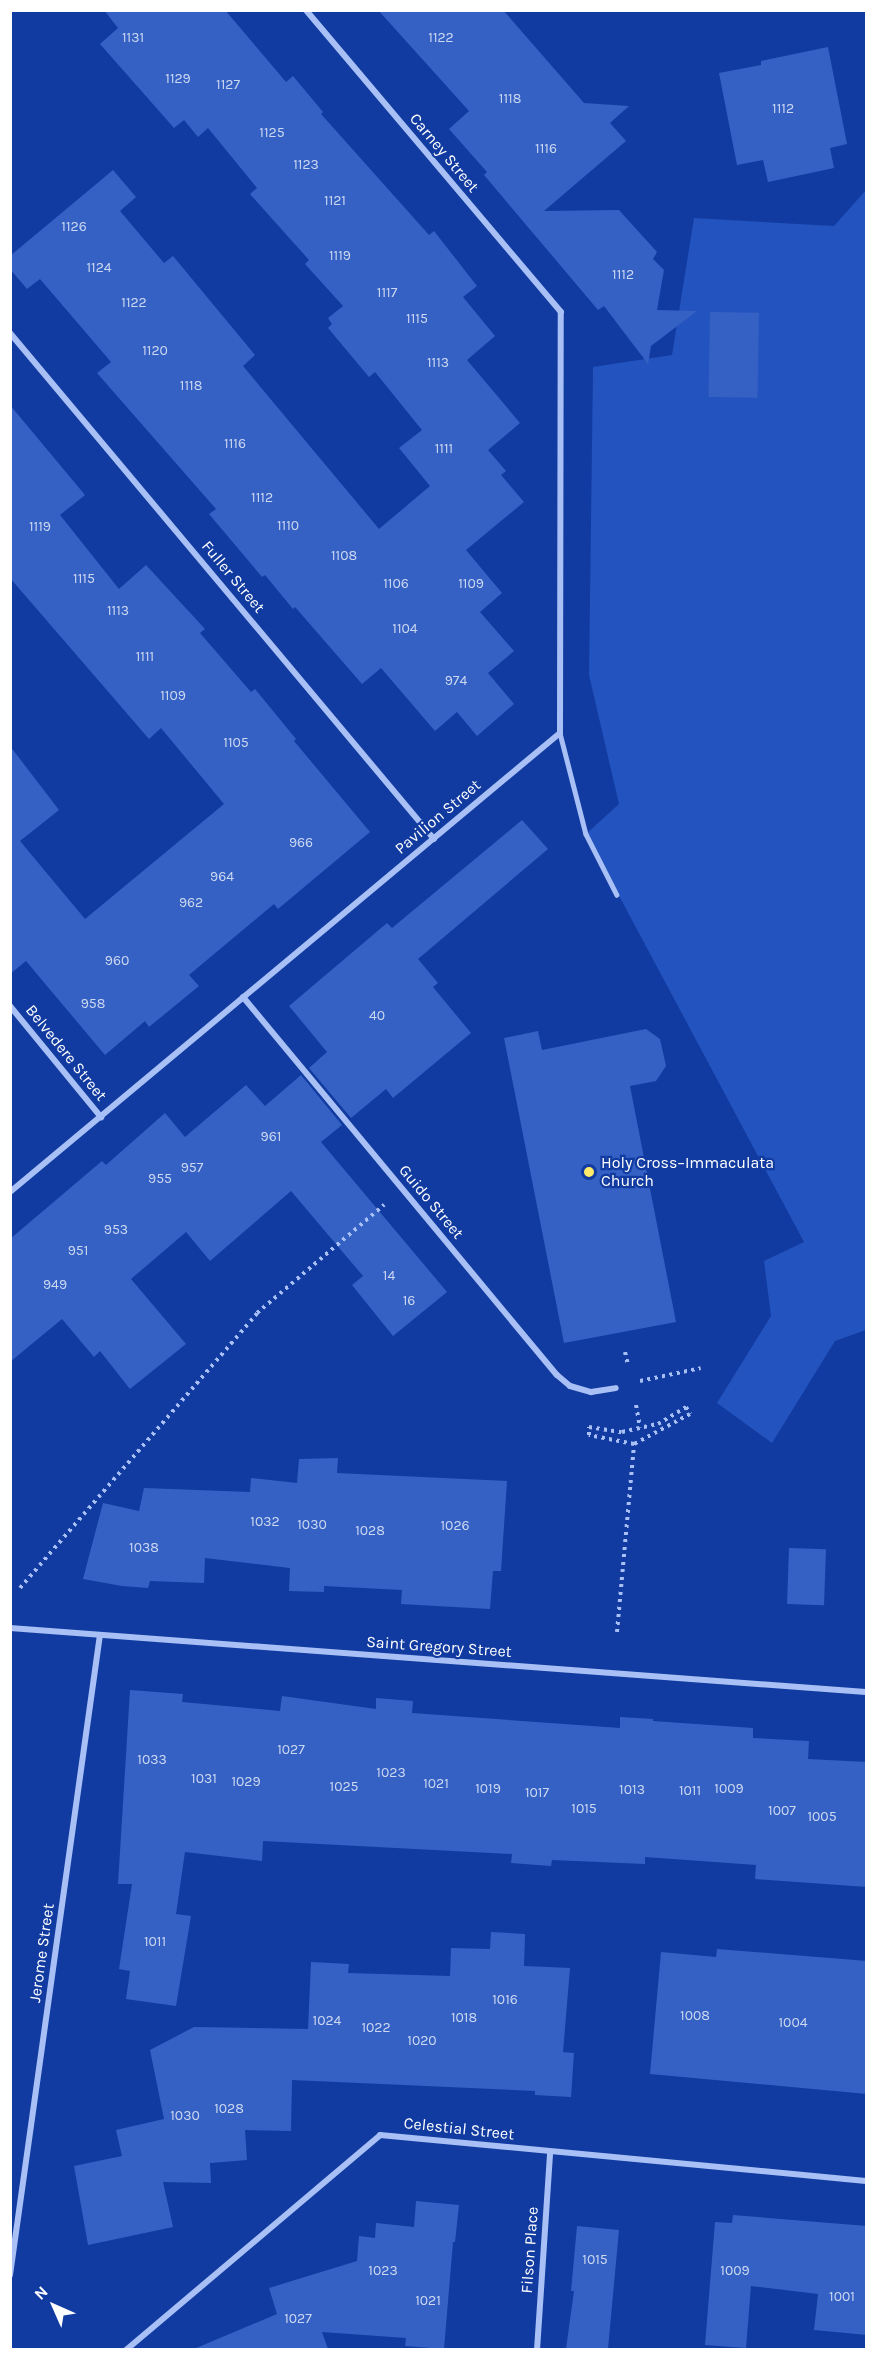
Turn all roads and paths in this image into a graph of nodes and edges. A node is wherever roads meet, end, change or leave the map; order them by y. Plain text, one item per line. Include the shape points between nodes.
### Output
1 (306, 10) edge
2 (10, 333) edge
3 (560, 733) junction
4 (434, 839) junction
5 (617, 895) dead end
6 (243, 997) junction
7 (10, 1006) edge
8 (101, 1117) junction
9 (10, 1192) edge
10 (384, 1205) dead end
11 (701, 1368) dead end
12 (616, 1388) joint
13 (634, 1444) junction
14 (20, 1588) dead end
15 (10, 1629) edge
16 (617, 1632) dead end
17 (100, 1635) junction
18 (867, 1692) edge
19 (550, 2152) junction
20 (867, 2181) edge
21 (10, 2275) edge
22 (126, 2349) edge
23 (537, 2349) edge

1 - 3 street, Carney Street via 561,312
2 - 4 street, Fuller Street
3 - 4 street, Pavilion Street
3 - 5 lane via 586,834
4 - 6 street, Pavilion Street
6 - 8 street, Pavilion Street
6 - 12 street, Guido Street via 557,1375 570,1386 591,1392
7 - 8 street, Belvedere Street
8 - 9 street, Pavilion Street
10 - 14 path via 257,1313
11 - 12 path
13 - 13 path via 589,1435 590,1427 622,1432 658,1424 686,1407 690,1414
13 - 16 path
15 - 17 street, Saint Gregory Street
17 - 18 street, Saint Gregory Street
17 - 21 street, Jerome Street
19 - 20 street, Celestial Street
19 - 22 street, Celestial Street via 380,2135
19 - 23 street, Filson Place

